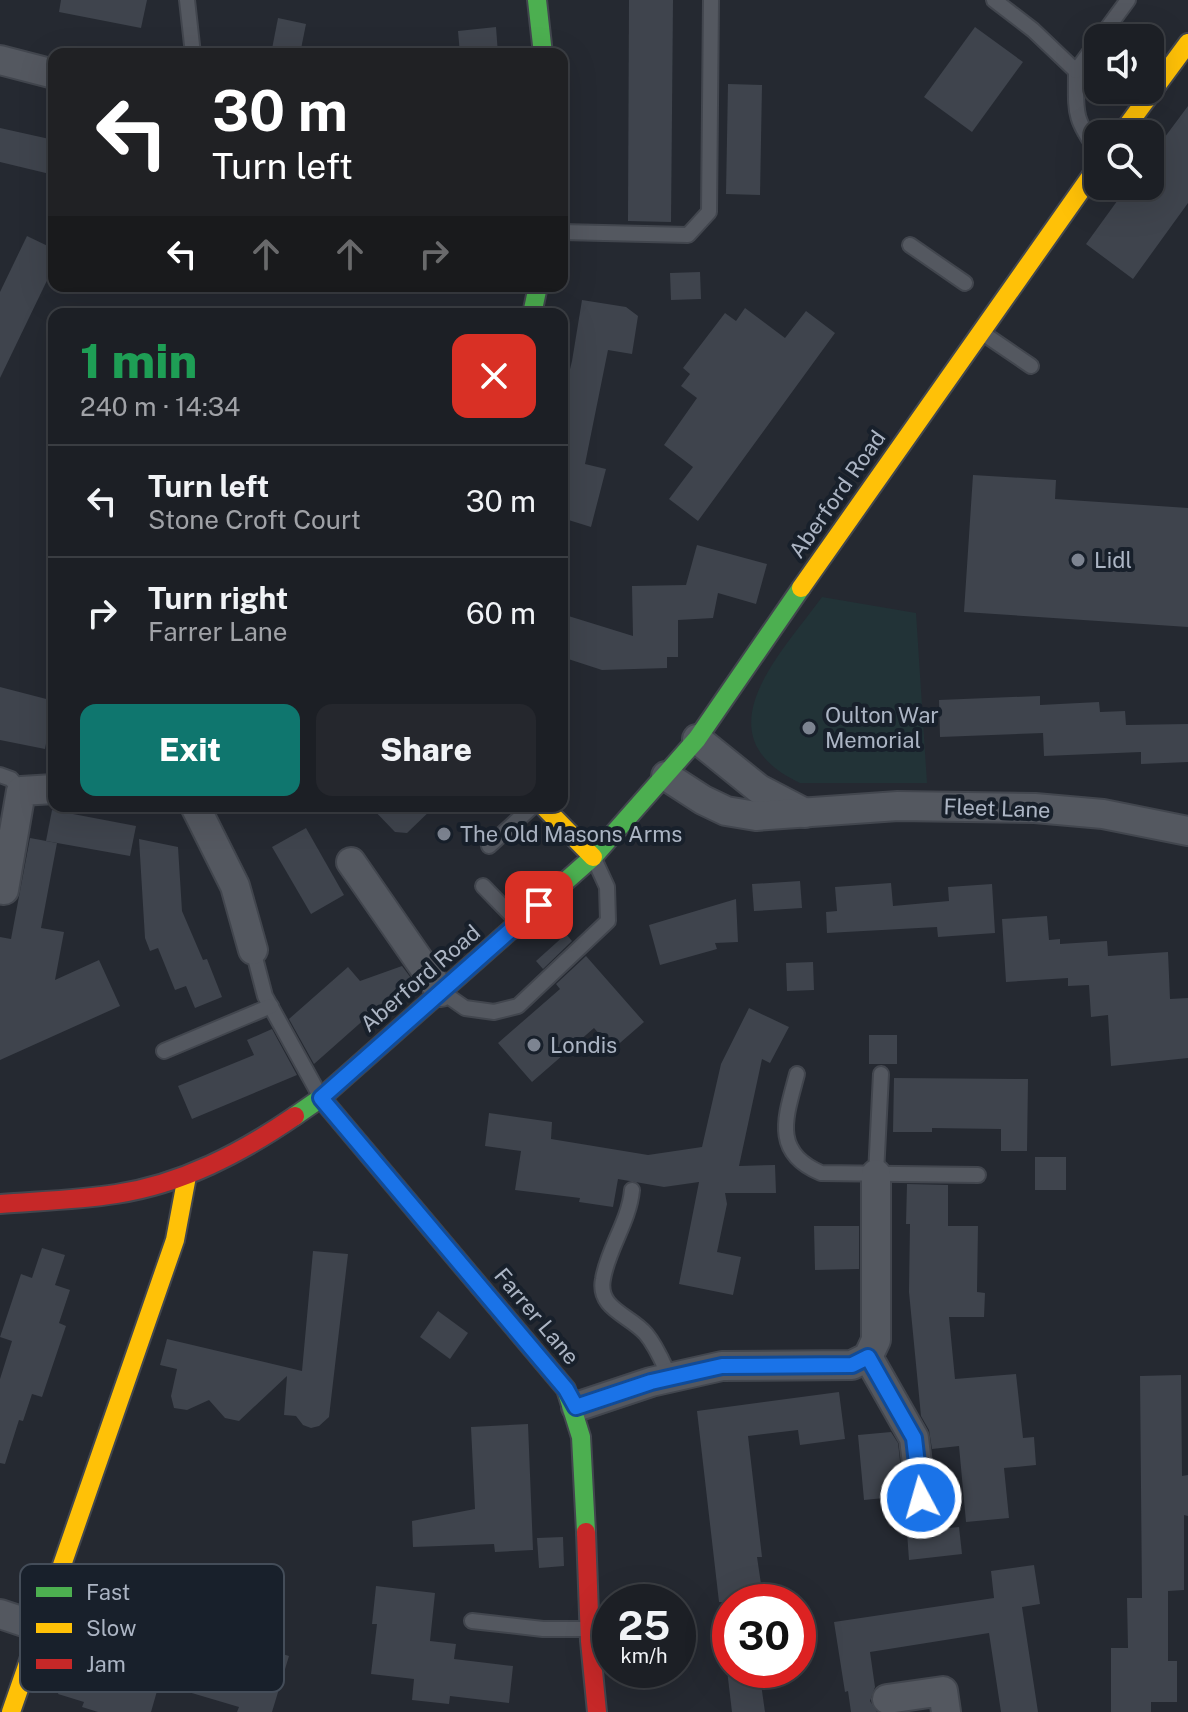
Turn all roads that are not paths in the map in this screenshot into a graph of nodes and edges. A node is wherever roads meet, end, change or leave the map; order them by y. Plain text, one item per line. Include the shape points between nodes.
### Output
1 (187, 0) edge
2 (537, 0) edge
3 (711, 0) edge
4 (994, 0) edge
5 (1128, 0) edge
6 (1111, 24) edge
7 (1188, 43) edge
8 (192, 48) edge
9 (542, 48) edge
10 (0, 60) edge
11 (1084, 60) edge
12 (1076, 71) junction
13 (48, 72) edge
14 (1131, 120) edge
15 (1084, 132) edge
16 (1084, 186) edge
17 (568, 232) edge
18 (910, 245) dead end
19 (965, 283) dead end
20 (981, 331) junction
21 (1031, 366) dead end
22 (697, 739) junction
23 (666, 776) junction
24 (11, 783) edge
25 (48, 788) edge
26 (198, 812) edge
27 (526, 812) edge
28 (549, 812) edge
29 (805, 813) junction
30 (1188, 831) edge
31 (489, 846) dead end
32 (593, 857) junction
33 (351, 862) dead end
34 (483, 886) dead end
35 (4, 890) dead end
36 (519, 923) junction
37 (253, 950) joint
38 (441, 992) junction
39 (271, 1006) junction
40 (164, 1051) dead end
41 (797, 1074) dead end
42 (881, 1074) dead end
43 (321, 1098) junction
44 (876, 1174) junction
45 (978, 1175) dead end
46 (187, 1176) junction
47 (632, 1190) dead end
48 (0, 1204) edge
49 (868, 1357) junction
50 (670, 1378) junction
51 (576, 1407) junction
52 (921, 1498) dead end
53 (64, 1564) edge
54 (0, 1614) edge
55 (20, 1621) edge
56 (472, 1621) dead end
57 (590, 1629) junction
58 (20, 1688) edge
59 (887, 1699) dead end
60 (11, 1712) edge
61 (597, 1712) edge
62 (946, 1712) edge

1 - 8 lane
2 - 9 main road
3 - 17 lane via 709,212 688,235
4 - 12 lane
5 - 6 lane
7 - 14 main road
10 - 13 street
11 - 12 lane
12 - 15 lane via 1076,113
16 - 20 main road, Aberford Road
18 - 19 lane
20 - 21 lane
20 - 22 main road, Aberford Road
22 - 23 main road, Aberford Road
22 - 29 street via 759,789
23 - 29 street, Fleet Lane via 726,811 756,816
23 - 32 main road, Aberford Road
24 - 25 street
24 - 35 street
26 - 37 street via 235,886
27 - 31 lane
28 - 32 main road
29 - 30 street, Fleet Lane via 913,806 1035,808 1103,814
32 - 36 main road, Aberford Road
32 - 38 lane via 607,887 608,921 518,1006 494,1012 465,1008
33 - 38 street
34 - 36 lane
36 - 38 main road, Aberford Road
37 - 39 lane
38 - 43 main road, Aberford Road
39 - 40 lane
39 - 43 lane
41 - 44 lane via 785,1134 798,1158 821,1173
42 - 44 lane
43 - 46 main road, Aberford Road via 253,1145
43 - 51 main road, Farrer Lane
44 - 45 lane
44 - 49 street via 876,1340
46 - 48 main road, Aberford Road via 118,1194
46 - 53 main road via 175,1240
47 - 50 lane via 602,1290 606,1303 645,1332
49 - 50 street via 852,1365 722,1366
49 - 52 street via 914,1438
50 - 51 street
51 - 57 main road, Farrer Lane via 583,1447
54 - 55 street
56 - 57 lane
57 - 61 main road, Farrer Lane
58 - 60 main road
59 - 62 street via 943,1691

